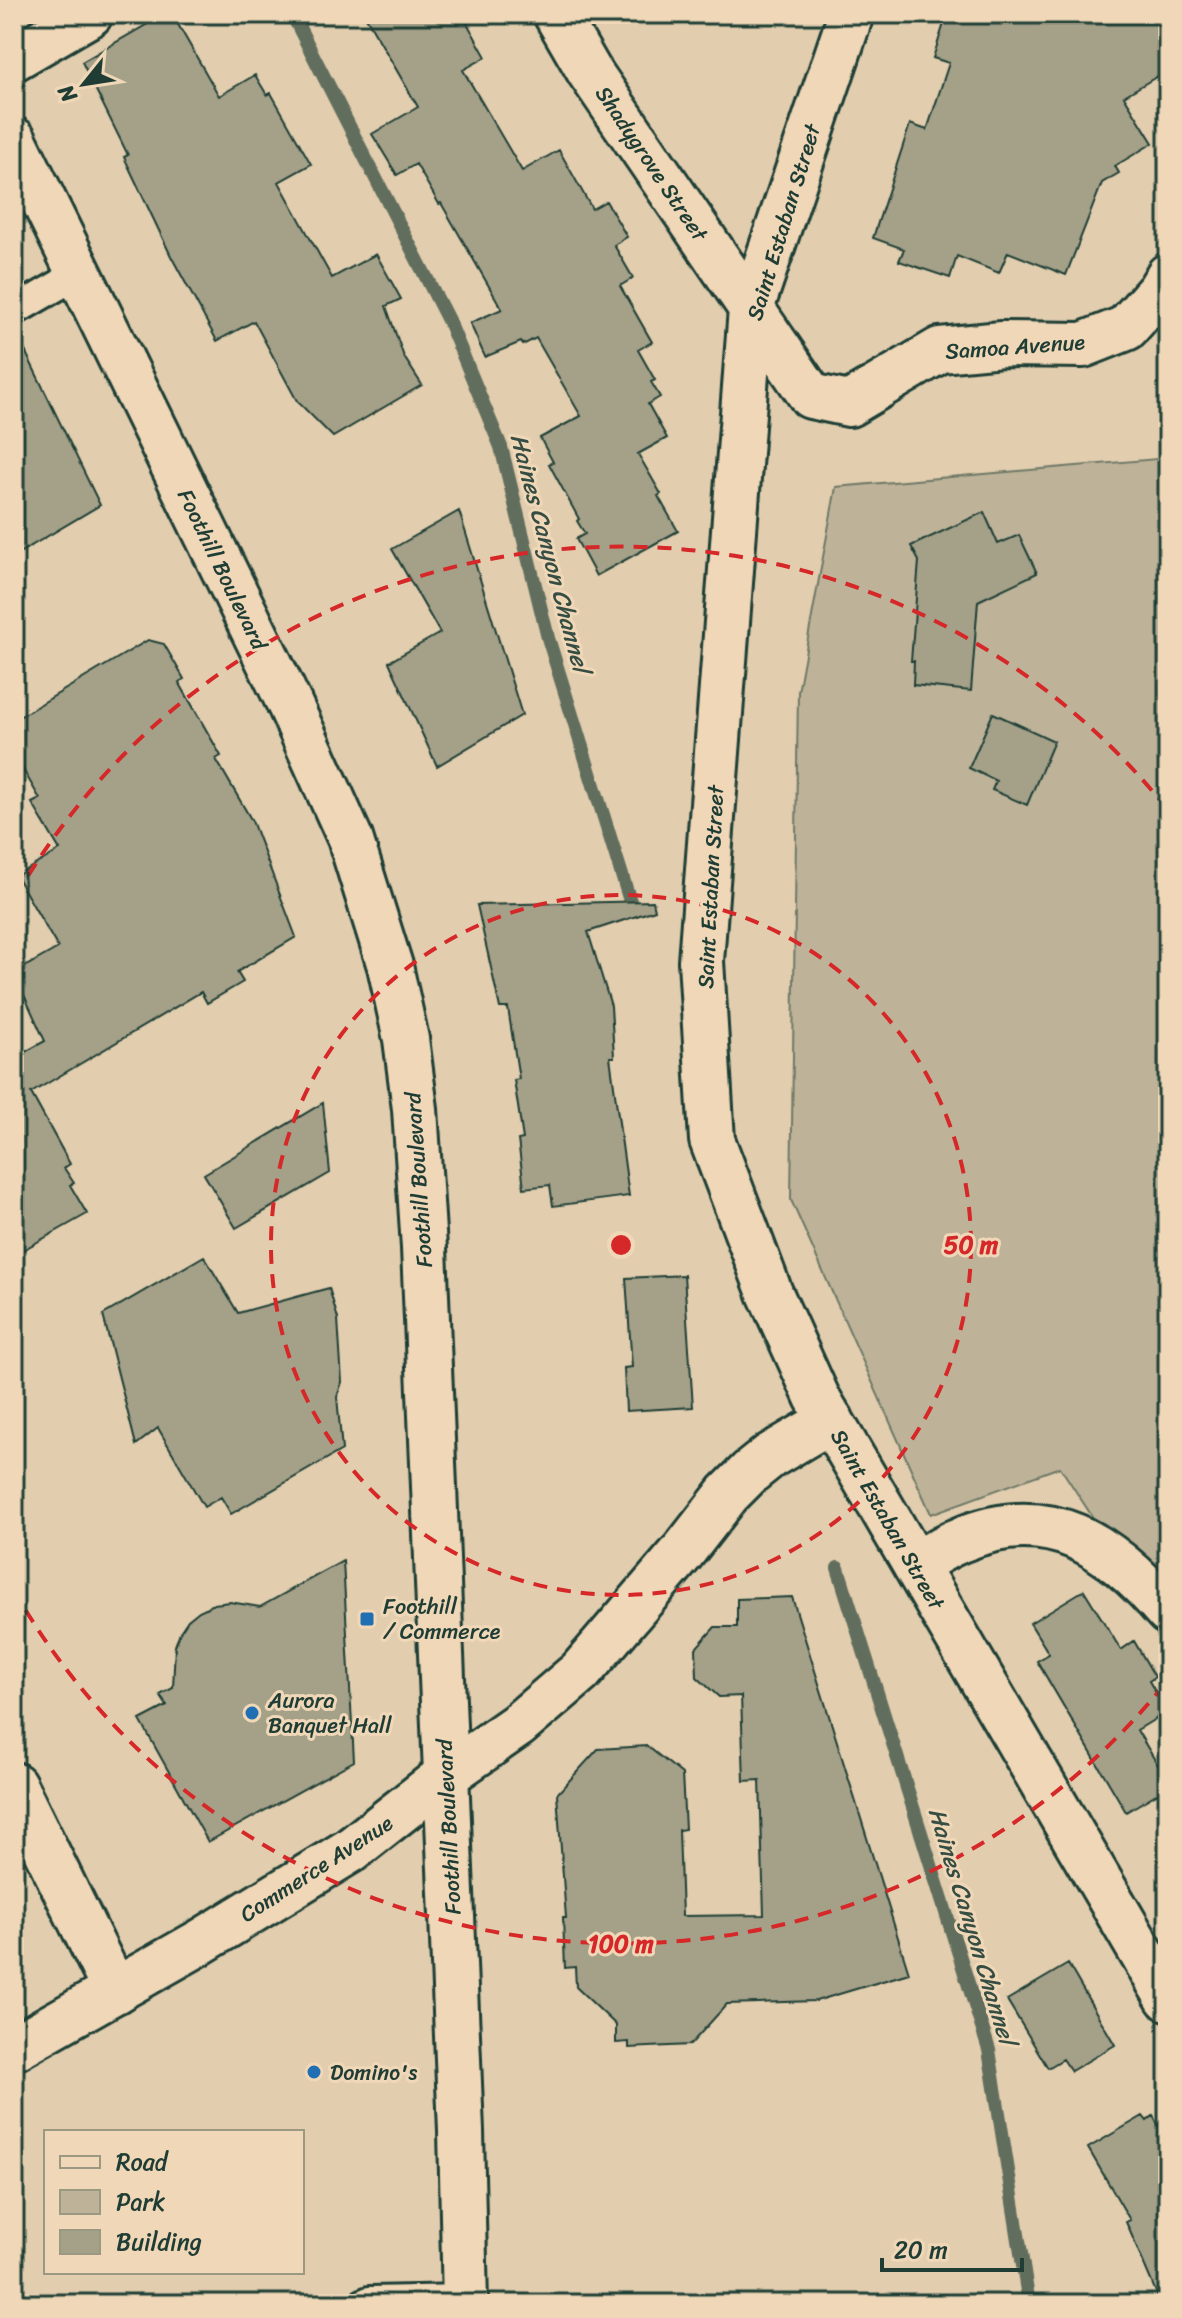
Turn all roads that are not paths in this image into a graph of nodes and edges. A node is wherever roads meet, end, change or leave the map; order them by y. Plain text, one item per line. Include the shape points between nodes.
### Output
1 (90, 14) edge
2 (556, 14) edge
3 (851, 14) edge
4 (14, 58) edge
5 (14, 140) edge
6 (78, 274) junction
7 (1168, 276) edge
8 (751, 309) junction
9 (14, 311) edge
10 (831, 1420) junction
11 (915, 1565) junction
12 (1168, 1612) edge
13 (445, 1776) junction
14 (14, 1785) edge
15 (115, 1991) junction
16 (1168, 1998) edge
17 (14, 2048) edge
18 (465, 2302) edge
19 (363, 2304) edge

1 - 4 street
2 - 8 street, Shadygrove Street
3 - 8 street, Saint Estaban Street
5 - 6 street, Foothill Boulevard
6 - 9 lane
6 - 13 street, Foothill Boulevard via 302,731 350,838 390,966 415,1109
7 - 8 street, Samoa Avenue via 1126,328 1083,345 940,350 849,404 811,396
8 - 10 street, Saint Estaban Street via 701,961 712,1140 770,1293
10 - 11 street, Saint Estaban Street
10 - 13 street, Commerce Avenue via 750,1472 580,1672 518,1725
11 - 12 street via 958,1541 994,1529 1051,1527 1123,1564
11 - 16 street, Saint Estaban Street
13 - 15 street, Commerce Avenue via 364,1841
13 - 18 street, Foothill Boulevard
14 - 15 street
15 - 17 street, Commerce Avenue
18 - 19 lane

